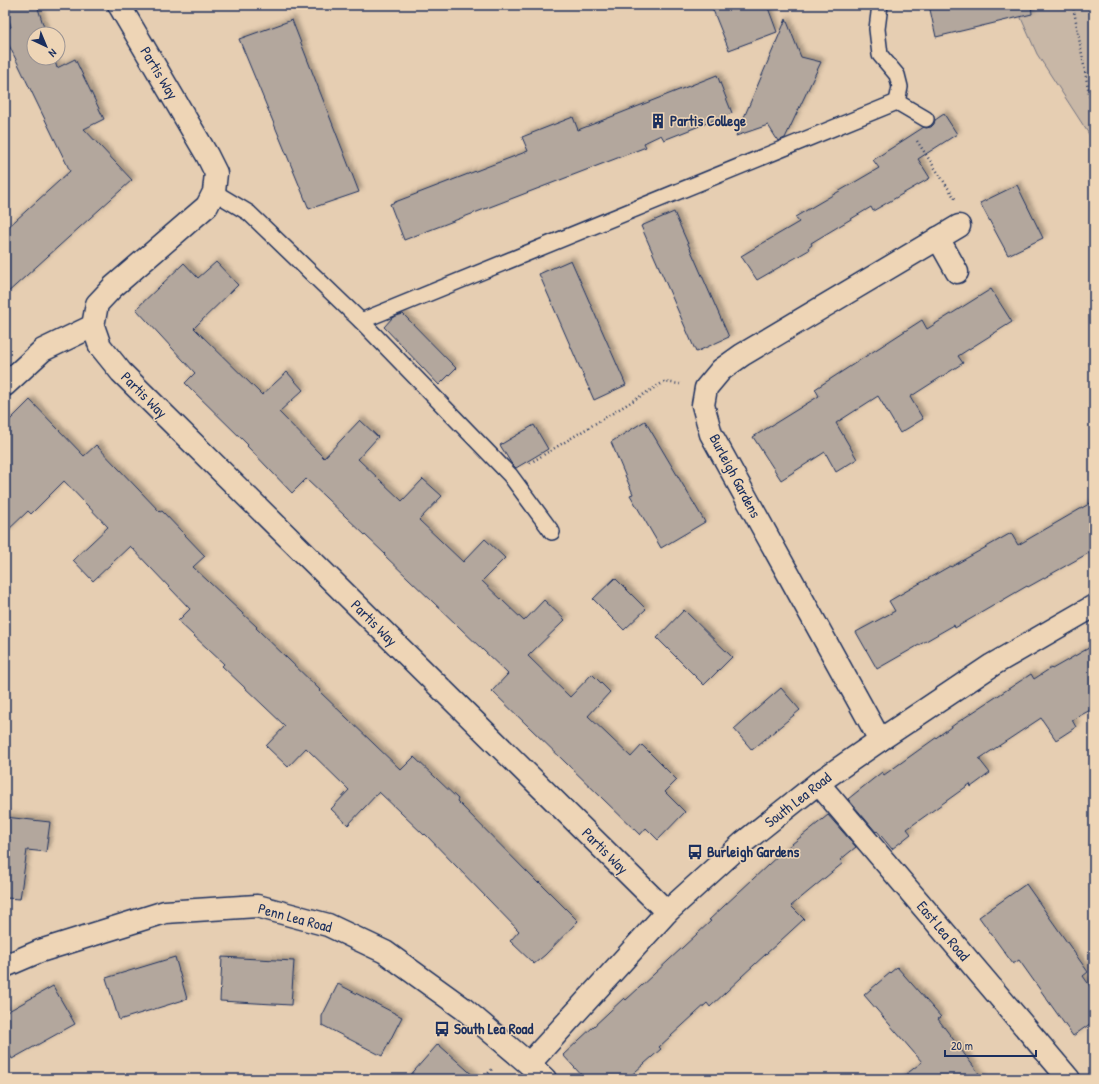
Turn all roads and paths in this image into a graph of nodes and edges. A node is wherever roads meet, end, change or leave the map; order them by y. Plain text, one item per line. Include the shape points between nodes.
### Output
1 (118, 5) edge
2 (880, 5) edge
3 (1073, 5) edge
4 (897, 102) junction
5 (926, 119) joint
6 (1094, 121) edge
7 (1094, 135) edge
8 (1094, 141) edge
9 (214, 192) junction
10 (959, 226) joint
11 (938, 238) junction
12 (957, 272) dead end
13 (361, 321) junction
14 (93, 326) junction
15 (5, 385) edge
16 (706, 388) junction
17 (510, 475) junction
18 (552, 532) dead end
19 (1094, 606) edge
20 (880, 740) junction
21 (818, 783) junction
22 (667, 912) junction
23 (5, 966) edge
24 (529, 1064) junction
25 (545, 1079) edge
26 (1069, 1079) edge

1 - 9 street, Partis Way via 207,155 216,174
2 - 4 lane via 877,29 880,55 897,74 900,87
3 - 6 path
4 - 5 lane
4 - 13 lane
5 - 10 path via 908,128 959,204
7 - 8 path
9 - 13 lane via 249,213
9 - 14 street, Partis Way via 207,206 113,287 97,304
10 - 11 street
11 - 12 street
11 - 16 street via 742,355 721,370
13 - 17 lane
14 - 15 street via 43,350
14 - 22 street, Partis Way via 100,346 121,372
16 - 17 path via 664,382
16 - 20 street, Burleigh Gardens via 703,405 711,434
17 - 18 lane
19 - 20 street, South Lea Road via 992,665
20 - 21 street, South Lea Road
21 - 22 street, South Lea Road via 744,842
21 - 26 street, East Lea Road
22 - 24 street, South Lea Road
23 - 24 street, Penn Lea Road via 40,951 165,912 257,906 328,925 385,952 464,1009
24 - 25 street, Penn Lea Road

